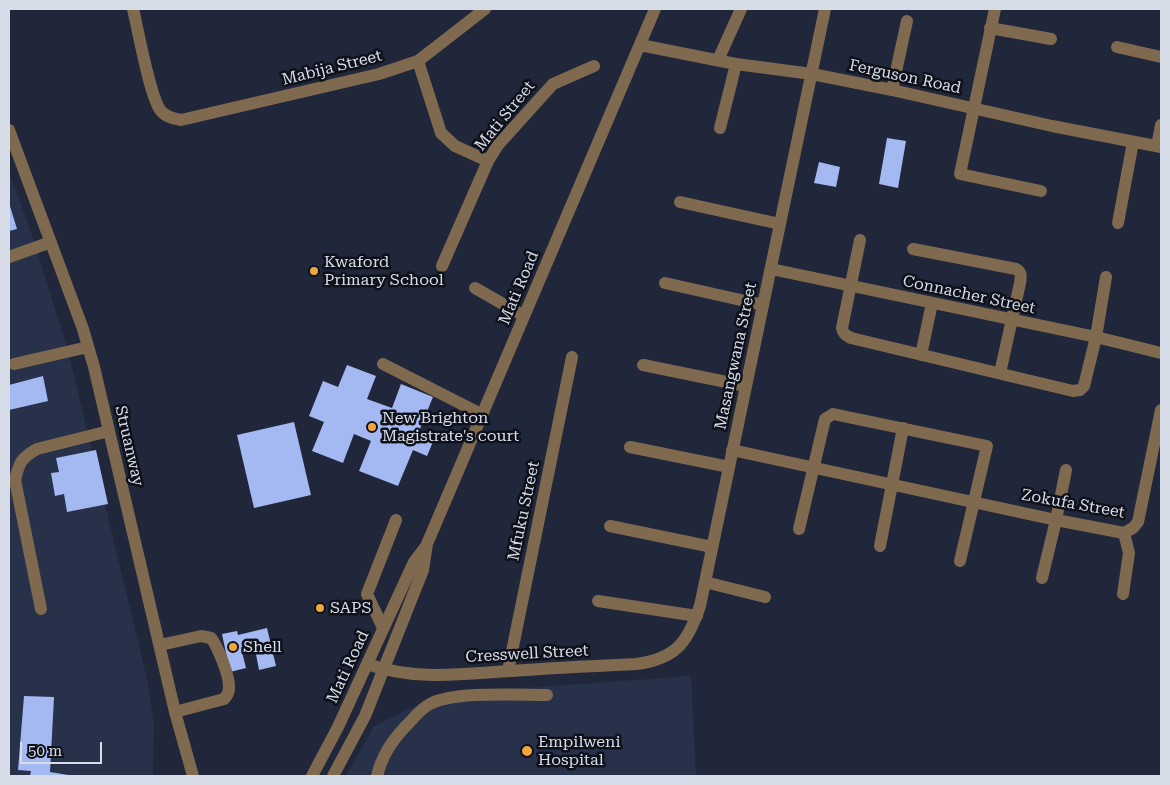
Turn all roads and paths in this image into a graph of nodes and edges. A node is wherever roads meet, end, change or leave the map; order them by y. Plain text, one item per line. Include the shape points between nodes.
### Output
1 (136, 9) edge
2 (485, 9) edge
3 (656, 9) edge
4 (741, 9) edge
5 (825, 9) edge
6 (995, 9) edge
7 (907, 21) dead end
8 (990, 28) junction
9 (1051, 40) dead end
10 (640, 45) junction
11 (1118, 47) dead end
12 (1161, 57) edge
13 (718, 60) junction
14 (418, 61) junction
15 (736, 64) junction
16 (594, 66) dead end
17 (812, 74) junction
18 (892, 90) junction
19 (974, 108) junction
20 (1161, 125) edge
21 (720, 128) dead end
22 (9, 130) edge
23 (1134, 142) junction
24 (1159, 147) edge
25 (488, 161) junction
26 (1041, 191) dead end
27 (680, 202) dead end
28 (780, 224) junction
29 (1118, 224) dead end
30 (860, 240) dead end
31 (51, 242) junction
32 (913, 249) dead end
33 (9, 257) edge
34 (442, 266) dead end
35 (771, 269) junction
36 (1106, 277) dead end
37 (665, 283) dead end
38 (851, 286) junction
39 (475, 288) dead end
40 (932, 303) junction
41 (763, 305) junction
42 (524, 316) junction
43 (1012, 321) junction
44 (1096, 337) junction
45 (88, 347) junction
46 (1161, 353) edge
47 (921, 355) junction
48 (572, 357) dead end
49 (14, 364) dead end
50 (383, 364) dead end
51 (643, 365) dead end
52 (1000, 373) junction
53 (746, 386) junction
54 (1161, 410) edge
55 (483, 415) junction
56 (903, 428) junction
57 (110, 431) junction
58 (630, 446) dead end
59 (732, 450) junction
60 (729, 467) junction
61 (812, 467) junction
62 (1066, 470) dead end
63 (893, 484) junction
64 (974, 502) junction
65 (396, 520) dead end
66 (1056, 520) junction
67 (610, 526) dead end
68 (799, 529) dead end
69 (1124, 532) junction
70 (427, 544) junction
71 (880, 546) dead end
72 (712, 548) junction
73 (960, 561) dead end
74 (1042, 578) dead end
75 (705, 582) junction
76 (1123, 594) dead end
77 (765, 597) dead end
78 (598, 601) dead end
79 (372, 607) junction
80 (41, 609) dead end
81 (390, 615) junction
82 (697, 616) junction
83 (402, 621) junction
84 (383, 628) junction
85 (684, 642) joint
86 (160, 645) junction
87 (367, 664) junction
88 (383, 670) junction
89 (508, 671) junction
90 (547, 695) dead end
91 (175, 712) junction
92 (193, 776) edge
93 (312, 776) edge
94 (333, 776) edge
95 (377, 776) edge

1 - 14 street, Mabija Street via 155,100 160,110 182,120 379,74
2 - 14 street, Mabija Street
3 - 10 street, Mati Road
4 - 13 street
5 - 17 street, Masangwana Street
6 - 8 street
7 - 18 street
8 - 9 street
8 - 19 street
10 - 13 street, Ferguson Road
10 - 42 street, Mati Road
11 - 12 street
13 - 15 street, Ferguson Road
14 - 25 street via 443,135 455,146
15 - 17 street, Ferguson Road
15 - 21 street
16 - 25 street, Mati Street via 553,84 498,145
17 - 18 street, Ferguson Road
17 - 28 street, Masangwana Street
18 - 19 street, Ferguson Road
19 - 23 street, Ferguson Road
19 - 26 street via 960,174
20 - 24 street
22 - 31 street, Struanway
23 - 24 street, Ferguson Road
23 - 29 street
25 - 34 street, Mati Street
27 - 28 street
28 - 35 street, Masangwana Street
30 - 38 street
31 - 33 street
31 - 45 street, Struanway
32 - 43 street via 1018,271 1021,276
35 - 38 street, Connacher Street
35 - 41 street, Masangwana Street
36 - 44 street
37 - 41 street
38 - 40 street, Connacher Street
38 - 47 street via 842,328 844,333 851,338
39 - 42 street
40 - 43 street, Connacher Street
40 - 47 street
41 - 53 street, Masangwana Street
42 - 55 street, Mati Road
43 - 44 street, Connacher Street
43 - 52 street
44 - 46 street, Connacher Street
44 - 52 street via 1084,386 1080,390
45 - 49 street
45 - 57 street, Struanway
47 - 52 street
48 - 89 street, Mfuku Street
50 - 55 street
51 - 53 street
53 - 59 street, Masangwana Street
54 - 69 street, Zokufa Street via 1138,522
55 - 70 street, Mati Road
56 - 61 street via 839,415 828,416 823,423
56 - 63 street
56 - 64 street via 987,446
57 - 80 street via 36,449 19,463 15,480
57 - 86 street, Struanway
58 - 60 street
59 - 60 street, Masangwana Street
59 - 61 street, Zokufa Street
60 - 72 street, Masangwana Street
61 - 63 street, Zokufa Street
61 - 68 street
62 - 66 street
63 - 64 street, Zokufa Street
63 - 71 street
64 - 66 street, Zokufa Street
64 - 73 street
65 - 79 street via 367,592
66 - 69 street, Zokufa Street
66 - 74 street
67 - 72 street
69 - 76 street via 1129,553
70 - 81 street, Mati Road via 414,562
70 - 83 street, Mati Road via 423,570
72 - 75 street, Masangwana Street
75 - 77 street
75 - 82 street, Masangwana Street
78 - 82 street
79 - 81 street
79 - 84 street
81 - 83 street
81 - 84 street, Mati Road
82 - 85 street, Masangwana Street
83 - 88 street, Mati Road
84 - 87 street, Mati Road
85 - 89 street, Cresswell Street via 665,657 650,662
86 - 91 street, Struanway
86 - 91 street via 201,636 211,638 229,683 224,699
87 - 88 street, Cresswell Street
87 - 93 street, Mati Road
88 - 89 street, Cresswell Street via 414,675
88 - 94 street, Mati Road via 365,716
90 - 95 street via 462,696 430,704 385,752
91 - 92 street, Struanway

